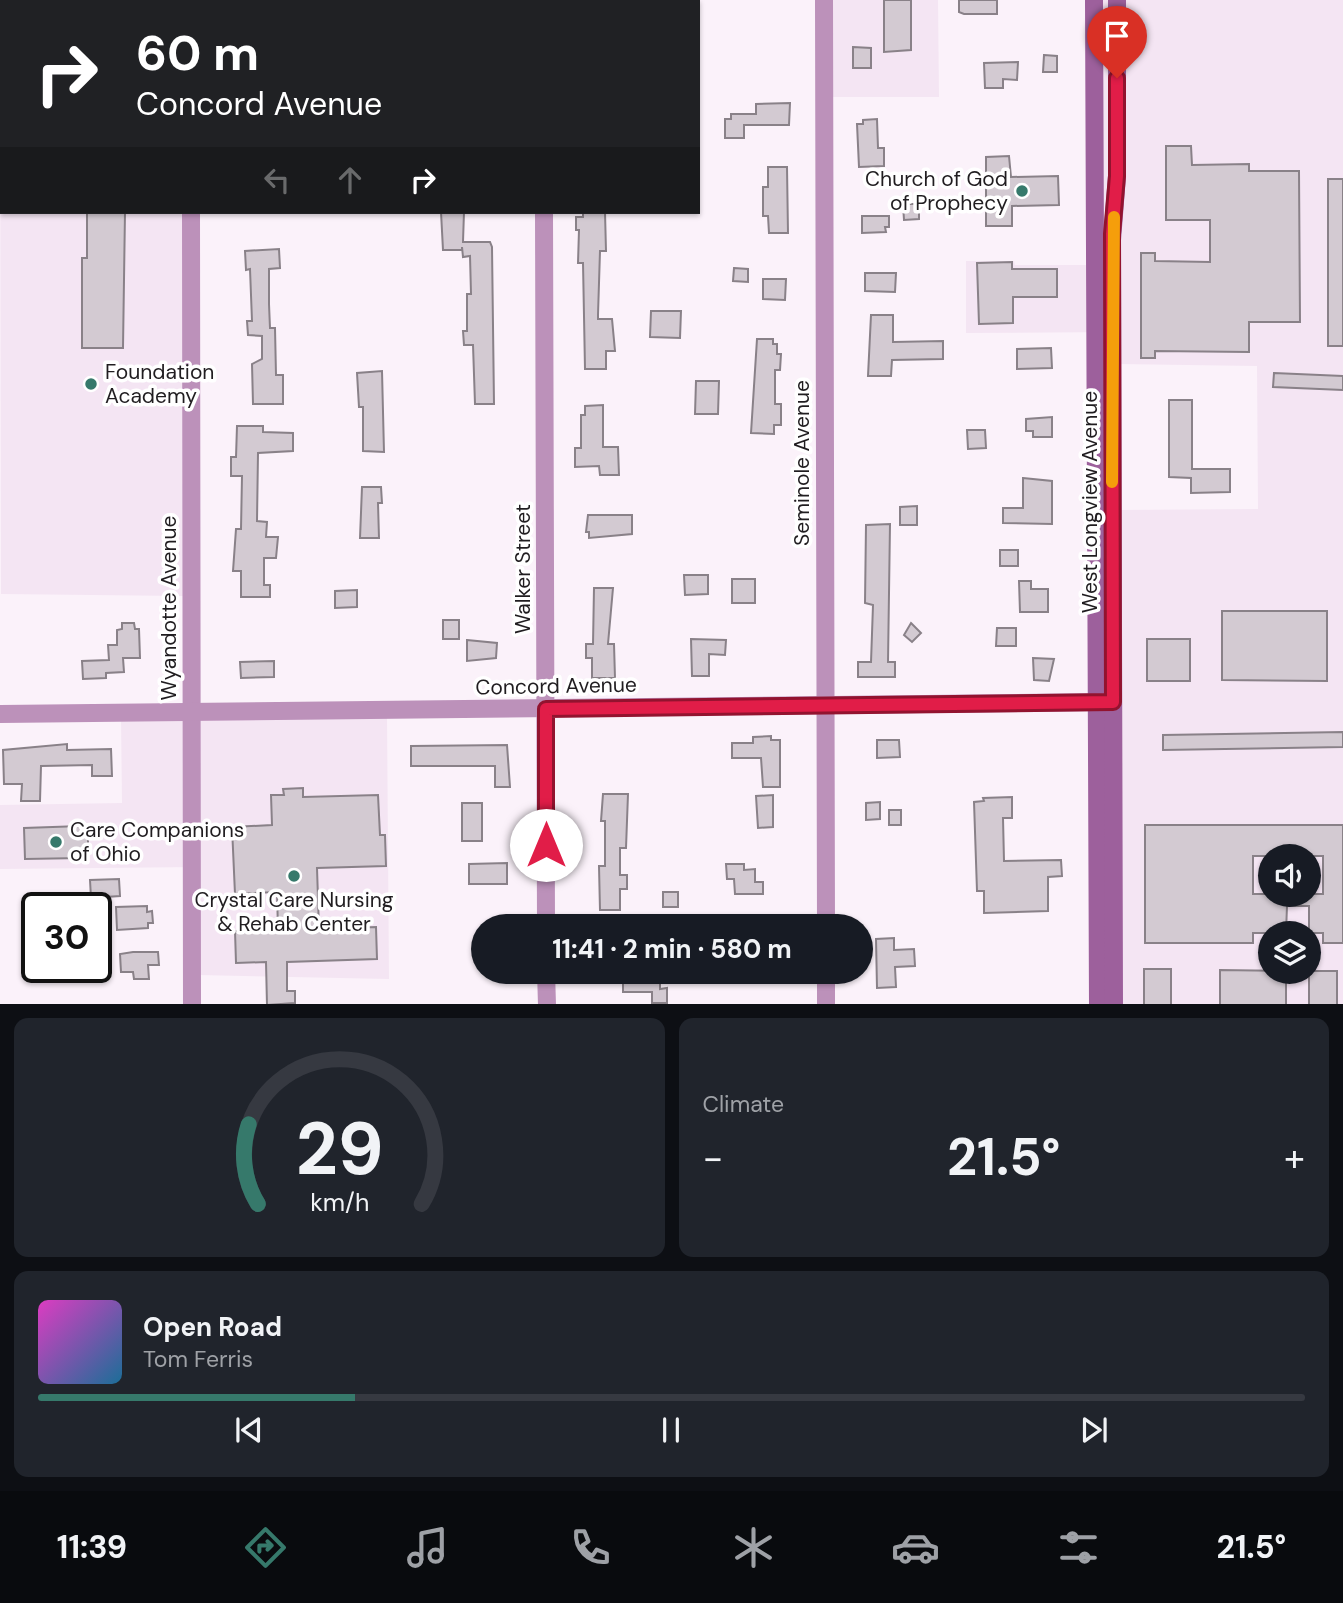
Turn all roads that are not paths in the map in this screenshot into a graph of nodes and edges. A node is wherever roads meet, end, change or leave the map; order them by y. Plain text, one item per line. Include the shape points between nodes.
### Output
1 (824, 0) edge
2 (1094, 0) edge
3 (1117, 0) edge
4 (191, 214) edge
5 (544, 214) edge
6 (1105, 702) junction
7 (825, 705) junction
8 (546, 709) junction
9 (192, 712) junction
10 (0, 714) edge
11 (546, 914) edge
12 (825, 914) edge
13 (547, 984) edge
14 (826, 984) edge
15 (192, 1004) edge
16 (547, 1004) edge
17 (826, 1004) edge
18 (1098, 1004) edge
19 (1114, 1004) edge

1 - 7 street, Seminole Avenue
2 - 6 street, West Longview Avenue
3 - 6 street, West Longview Avenue
4 - 9 street, Wyandotte Avenue
5 - 8 street, Walker Street
6 - 7 street, Concord Avenue
6 - 18 street, West Longview Avenue
6 - 19 street, West Longview Avenue
7 - 8 street, Concord Avenue
7 - 12 street, Seminole Avenue
8 - 9 street, Concord Avenue
8 - 11 street, Walker Street
9 - 10 street, Concord Avenue
9 - 15 street, Wyandotte Avenue
13 - 16 street
14 - 17 street

